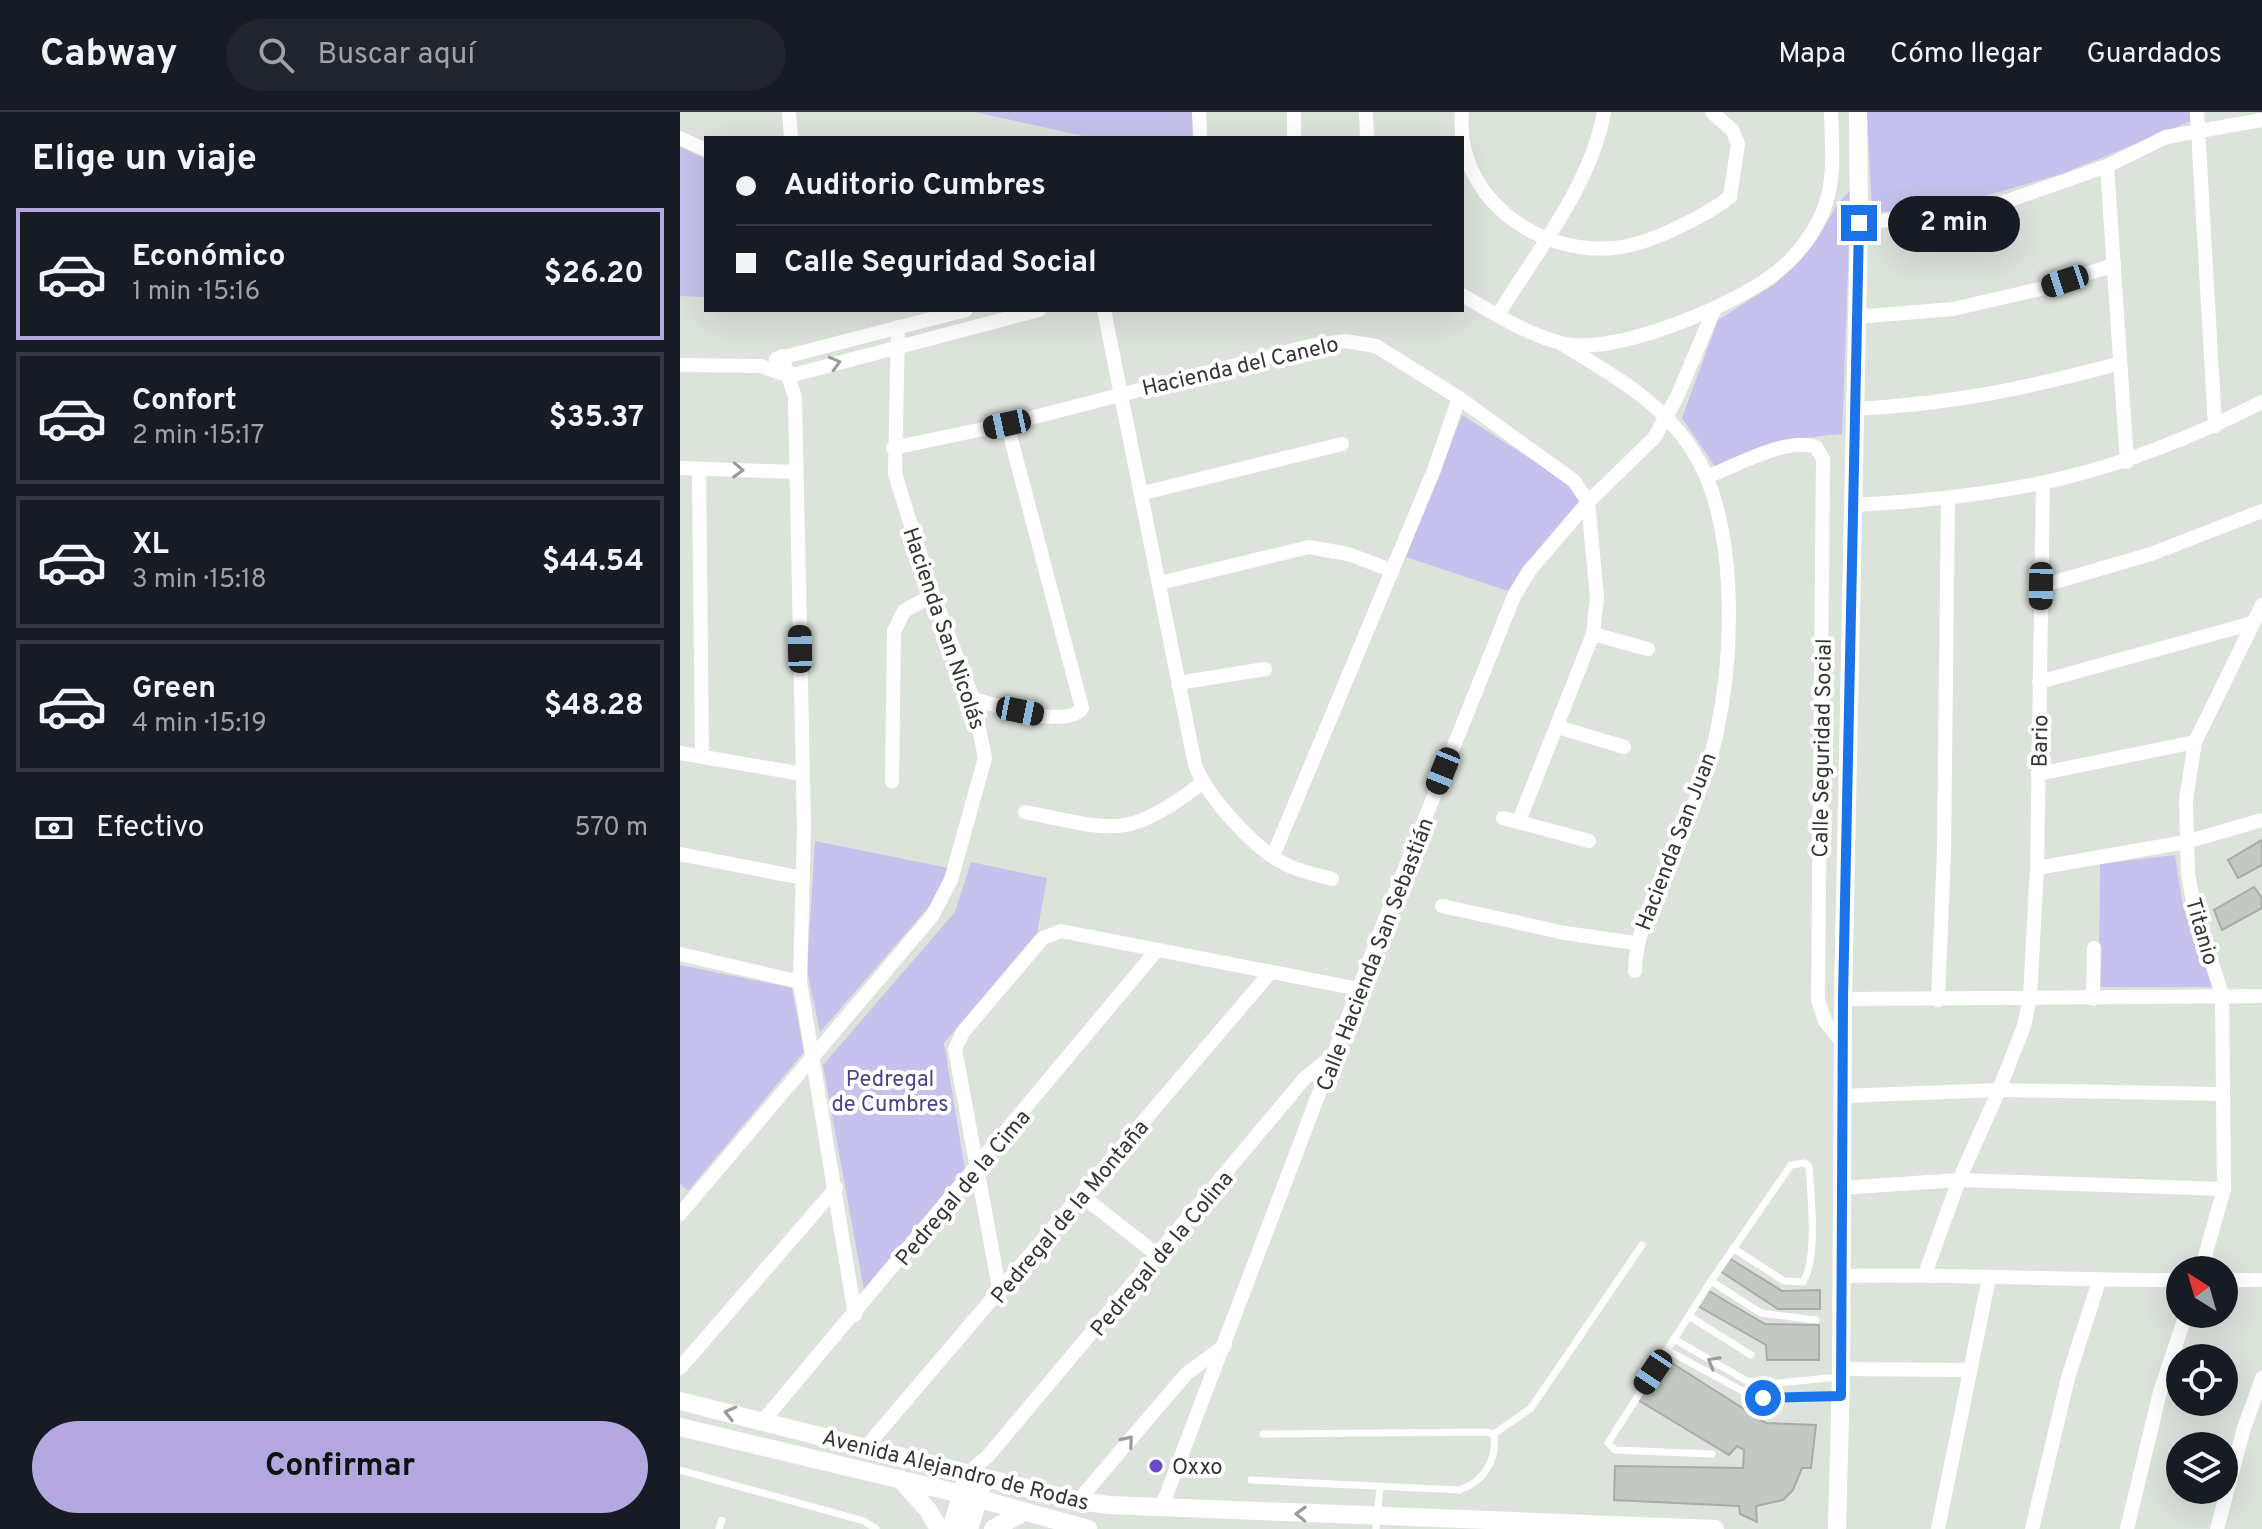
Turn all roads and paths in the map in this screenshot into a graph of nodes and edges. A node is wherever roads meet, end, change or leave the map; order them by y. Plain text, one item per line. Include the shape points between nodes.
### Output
1 (789, 112) edge
2 (1199, 112) edge
3 (1294, 112) edge
4 (1366, 112) edge
5 (1462, 112) edge
6 (1604, 112) edge
7 (1712, 112) edge
8 (1831, 112) edge
9 (1858, 112) edge
10 (2197, 112) edge
11 (2262, 120) edge
12 (2198, 129) junction
13 (791, 136) edge
14 (1200, 136) edge
15 (1294, 136) edge
16 (1367, 136) edge
17 (1464, 136) edge
18 (680, 138) edge
19 (1464, 142) edge
20 (704, 149) edge
21 (2107, 166) junction
22 (1859, 223) junction
23 (1544, 239) junction
24 (2114, 265) junction
25 (1464, 296) edge
26 (1714, 310) junction
27 (958, 312) edge
28 (1031, 312) edge
29 (1104, 312) edge
30 (1498, 315) junction
31 (1856, 317) junction
32 (898, 327) junction
33 (1562, 344) junction
34 (899, 345) junction
35 (782, 356) junction
36 (2117, 364) junction
37 (680, 365) edge
38 (761, 366) junction
39 (789, 376) junction
40 (1121, 393) junction
41 (1459, 398) junction
42 (2262, 402) edge
43 (1854, 409) junction
44 (1667, 419) junction
45 (1007, 424) junction
46 (2215, 426) junction
47 (1342, 444) dead end
48 (893, 448) junction
49 (2127, 462) junction
50 (680, 468) edge
51 (699, 469) junction
52 (795, 472) junction
53 (1707, 477) junction
54 (2043, 485) junction
55 (1143, 493) junction
56 (1948, 499) junction
57 (1588, 502) junction
58 (1853, 505) junction
59 (2262, 511) edge
60 (1391, 570) junction
61 (1160, 583) junction
62 (2041, 586) junction
63 (933, 595) junction
64 (2262, 605) edge
65 (2253, 623) junction
66 (1593, 634) junction
67 (1648, 649) dead end
68 (1265, 669) dead end
69 (2039, 682) junction
70 (1178, 683) junction
71 (973, 699) junction
72 (1558, 727) junction
73 (2195, 742) junction
74 (1624, 747) dead end
75 (680, 753) edge
76 (702, 757) junction
77 (802, 774) junction
78 (2038, 774) junction
79 (892, 781) dead end
80 (1202, 783) junction
81 (1025, 812) dead end
82 (1503, 818) dead end
83 (2262, 820) edge
84 (1519, 821) junction
85 (1589, 841) dead end
86 (2186, 842) junction
87 (680, 854) edge
88 (1273, 856) junction
89 (2037, 868) junction
90 (803, 878) junction
91 (1332, 879) dead end
92 (1442, 906) dead end
93 (1635, 943) junction
94 (2094, 948) dead end
95 (1157, 950) junction
96 (680, 954) edge
97 (1635, 971) dead end
98 (1269, 974) junction
99 (800, 982) junction
100 (1359, 989) junction
101 (2222, 994) junction
102 (2262, 996) edge
103 (2030, 997) junction
104 (1843, 999) junction
105 (2093, 999) junction
106 (1938, 1000) junction
107 (1843, 1043) junction
108 (1336, 1053) junction
109 (813, 1054) junction
110 (1999, 1090) junction
111 (2221, 1094) junction
112 (1842, 1096) junction
113 (975, 1171) junction
114 (1959, 1180) junction
115 (836, 1188) junction
116 (1840, 1188) junction
117 (2224, 1189) junction
118 (1082, 1196) junction
119 (683, 1204) edge
120 (1642, 1245) dead end
121 (1733, 1248) junction
122 (1159, 1256) junction
123 (2205, 1256) edge
124 (1925, 1274) junction
125 (1842, 1276) junction
126 (1989, 1278) junction
127 (2166, 1280) edge
128 (2238, 1280) edge
129 (2262, 1280) edge
130 (1711, 1281) junction
131 (2099, 1281) junction
132 (1000, 1293) junction
133 (855, 1315) junction
134 (1689, 1316) junction
135 (1816, 1320) dead end
136 (2181, 1328) edge
137 (1674, 1339) junction
138 (1225, 1344) junction
139 (1667, 1350) junction
140 (1751, 1355) dead end
141 (680, 1368) edge
142 (1970, 1370) junction
143 (2262, 1378) edge
144 (1841, 1380) junction
145 (680, 1401) edge
146 (763, 1421) junction
147 (680, 1427) edge
148 (1263, 1434) dead end
149 (1494, 1434) junction
150 (866, 1447) junction
151 (1712, 1454) dead end
152 (680, 1470) edge
153 (976, 1475) junction
154 (900, 1479) junction
155 (1251, 1480) dead end
156 (1380, 1488) junction
157 (969, 1496) junction
158 (1078, 1501) junction
159 (1161, 1509) junction
160 (1024, 1512) junction
161 (1376, 1523) edge
162 (1488, 1524) edge
163 (1518, 1525) edge
164 (876, 1529) edge
165 (939, 1529) edge
166 (951, 1529) edge
167 (969, 1529) edge
168 (993, 1529) edge
169 (1088, 1529) edge
170 (1715, 1529) edge
171 (1837, 1529) edge
172 (1938, 1529) edge
173 (2032, 1529) edge
174 (2127, 1529) edge
175 (2217, 1529) edge

1 - 13 street
2 - 14 street
3 - 15 street
4 - 16 street
5 - 17 street
6 - 23 street via 1591,157
7 - 23 street via 1733,131 1738,144 1734,190 1724,202 1625,247 1593,249
8 - 26 street via 1833,170 1814,230 1780,270
9 - 22 street, Calle Seguridad Social
10 - 12 street
11 - 12 street
12 - 21 street via 2166,137
12 - 46 street
18 - 20 street
19 - 23 street via 1465,157 1480,187 1507,216
21 - 22 street via 1993,206
21 - 24 street
22 - 31 street, Calle Seguridad Social
23 - 30 street
24 - 31 street via 1980,304
24 - 36 street
25 - 30 street, Hacienda San Juan
26 - 33 street via 1639,335
26 - 44 street, Calle Hacienda San Sebastián
27 - 32 street
28 - 34 street
29 - 40 street
30 - 33 street, Hacienda San Juan
31 - 43 street, Calle Seguridad Social
32 - 34 street, Hacienda San Nicolás
32 - 35 street
33 - 44 street, Hacienda San Juan via 1632,388
39 -> 34 street
34 - 48 street, Hacienda San Nicolás
35 - 38 street
35 - 39 street
36 - 43 street via 1991,396
36 - 49 street
37 - 38 street
38 - 39 street
39 - 52 street via 795,398
40 - 41 street, Hacienda del Canelo via 1345,341 1376,346
40 - 45 street, Hacienda del Canelo
40 - 55 street
41 - 57 street, Hacienda del Canelo via 1574,481
41 - 60 street
42 - 46 street
43 - 58 street, Calle Seguridad Social
44 - 53 street, Hacienda San Juan
44 - 57 street, Calle Hacienda San Sebastián via 1634,461
45 - 48 street, Hacienda del Canelo
45 - 71 street via 1082,708 1063,719
46 - 49 street
47 - 55 street
48 - 63 street, Hacienda San Nicolás via 900,496
49 - 54 street
50 - 51 street
51 -> 52 street
51 - 76 street
52 - 77 street
53 - 93 street, Hacienda San Juan via 1726,554 1721,707 1689,818
53 - 107 street, Calle Seguridad Social via 1801,444 1816,447 1823,468 1818,1000 1825,1021
54 - 56 street
54 - 62 street, Bario
55 - 61 street
56 - 58 street
56 - 106 street
57 - 66 street via 1597,597
57 - 100 street, Calle Hacienda San Sebastián via 1514,596
58 - 104 street, Calle Seguridad Social
59 - 62 street via 2151,554
60 - 61 street via 1309,547
60 - 88 street
61 - 70 street
62 - 69 street, Bario
63 - 71 street, Hacienda San Nicolás
63 - 79 street via 904,611 894,631
64 - 65 street, Titanio
65 - 69 street
65 - 73 street, Titanio
66 - 67 street
66 - 72 street
68 - 70 street
69 - 78 street, Bario
70 - 80 street
71 - 109 street, Hacienda San Nicolás via 985,768 951,880 932,916
72 - 74 street
72 - 84 street
73 - 78 street
73 - 86 street, Titanio
75 - 76 street
76 - 77 street
77 - 90 street
78 - 89 street, Bario
80 - 81 street via 1164,811 1127,826
80 - 88 street
82 - 84 street
83 - 86 street
84 - 85 street
86 - 89 street
86 - 101 street, Titanio via 2195,912
87 - 90 street
88 - 91 street
89 - 103 street, Bario
90 - 99 street
92 - 93 street
93 - 97 street
94 - 105 street
95 - 98 street
95 - 113 street, Pedregal de la Cima
95 - 113 street via 1061,931 1035,945 958,1040 955,1057
96 - 99 street
98 - 100 street
98 - 118 street, Pedregal de la Montaña
99 - 109 street
100 - 108 street, Calle Hacienda San Sebastián
101 - 102 street
101 - 105 street
101 - 111 street, Titanio
103 - 105 street
103 - 106 street
103 - 110 street, Bario
104 - 106 street
104 - 107 street, Calle Seguridad Social
107 - 112 street, Calle Seguridad Social
108 - 122 street, Pedregal de la Colina via 1304,1079
108 - 138 street, Calle Hacienda San Sebastián
109 - 115 street
109 - 119 street, Hacienda San Nicolás
110 - 111 street
110 - 112 street
110 - 114 street, Bario
111 - 117 street, Titanio
112 - 116 street, Calle Seguridad Social
113 - 132 street
113 - 133 street, Pedregal de la Cima
114 - 116 street
114 - 117 street
114 - 124 street, Bario
115 - 133 street
115 - 141 street
116 - 125 street, Calle Seguridad Social
117 - 123 street, Titanio
118 - 122 street
118 - 132 street, Pedregal de la Montaña
120 - 149 lane via 1531,1408
121 - 121 lane via 1791,1165 1805,1163 1811,1206 1809,1271 1803,1282 1784,1281
121 - 130 lane
122 - 153 street, Pedregal de la Colina
124 - 125 street
124 - 126 street
125 - 144 street, Calle Seguridad Social
126 - 131 street
126 - 142 street
127 - 131 street
128 - 129 street
130 - 134 lane
130 - 135 lane via 1761,1313
131 - 173 street via 2064,1393
132 - 150 street, Pedregal de la Montaña
133 - 146 street, Pedregal de la Cima
134 - 137 lane
134 - 140 lane
136 - 174 street
137 - 139 lane
144 -> 137 lane via 1747,1381
158 -> 138 street via 1186,1374
138 - 159 street, Calle Hacienda San Sebastián
139 - 144 lane via 1750,1395
139 - 151 lane via 1609,1438 1609,1446
142 - 144 street
142 - 172 street
143 - 175 street
144 - 171 street, Calle Seguridad Social
146 -> 145 street, Avenida Alejandro de Rodas
146 - 150 street, Avenida Alejandro de Rodas
147 - 154 street, Avenida Alejandro de Rodas
148 - 149 lane
149 - 156 lane via 1486,1473 1475,1484 1460,1490
150 - 153 street, Avenida Alejandro de Rodas
152 - 164 lane via 864,1521
153 - 157 street
153 - 158 street, Avenida Alejandro de Rodas
154 - 157 street, Avenida Alejandro de Rodas
154 - 165 street
155 - 156 lane
156 - 161 lane
157 - 160 street, Avenida Alejandro de Rodas
157 - 166 street
157 - 167 street
158 - 159 street, Avenida Alejandro de Rodas
161 -> 159 street, Avenida Alejandro de Rodas
160 - 168 street
160 - 169 street, Avenida Alejandro de Rodas
161 - 162 street, Avenida Alejandro de Rodas
162 - 163 street, Avenida Alejandro de Rodas
163 - 170 street, Avenida Alejandro de Rodas

